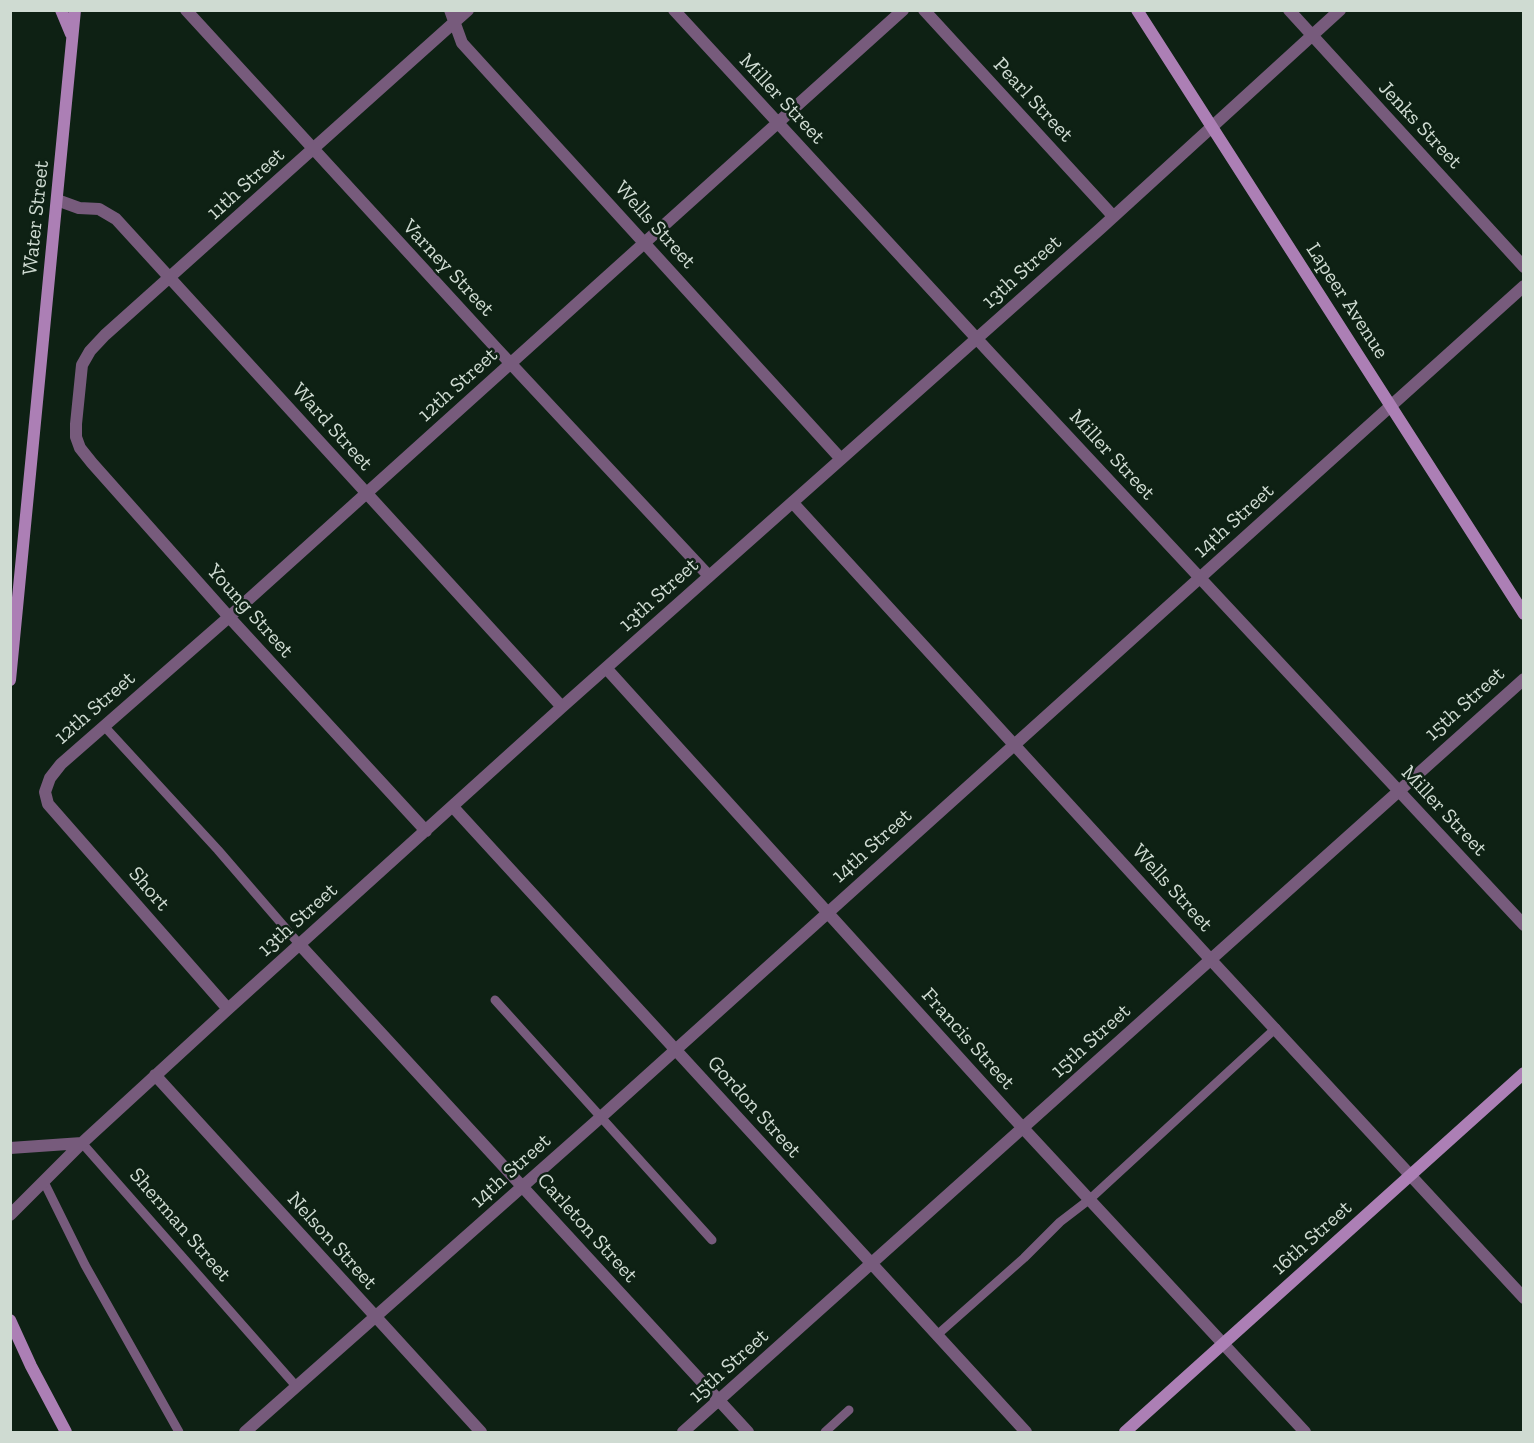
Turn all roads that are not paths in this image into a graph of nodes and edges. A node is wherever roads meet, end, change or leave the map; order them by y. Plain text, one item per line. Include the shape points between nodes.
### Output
1 (61, 10) edge
2 (75, 10) edge
3 (186, 10) edge
4 (450, 10) edge
5 (468, 10) edge
6 (674, 10) edge
7 (903, 10) edge
8 (924, 10) edge
9 (1137, 10) edge
10 (1288, 10) edge
11 (1340, 10) edge
12 (454, 23) junction
13 (1312, 36) junction
14 (73, 39) junction
15 (779, 124) junction
16 (1211, 128) junction
17 (312, 150) junction
18 (57, 200) junction
19 (1113, 216) junction
20 (646, 243) junction
21 (1524, 267) edge
22 (170, 279) junction
23 (1524, 286) edge
24 (977, 339) junction
25 (510, 364) junction
26 (77, 402) joint
27 (1392, 406) junction
28 (841, 459) junction
29 (366, 494) junction
30 (794, 503) junction
31 (709, 576) junction
32 (1200, 578) junction
33 (1524, 614) edge
34 (229, 617) junction
35 (606, 668) junction
36 (1524, 678) edge
37 (10, 680) edge
38 (562, 707) junction
39 (104, 726) junction
40 (1014, 743) junction
41 (1399, 790) junction
42 (45, 792) joint
43 (453, 807) junction
44 (426, 831) junction
45 (827, 913) junction
46 (1524, 925) edge
47 (300, 945) junction
48 (1211, 960) junction
49 (495, 1000) dead end
50 (228, 1008) junction
51 (1276, 1028) junction
52 (675, 1049) junction
53 (1524, 1073) edge
54 (155, 1075) junction
55 (601, 1117) junction
56 (1023, 1127) junction
57 (82, 1143) junction
58 (10, 1148) edge
59 (1409, 1176) junction
60 (44, 1182) junction
61 (523, 1186) junction
62 (1090, 1199) junction
63 (10, 1215) edge
64 (712, 1240) dead end
65 (872, 1264) junction
66 (1524, 1298) edge
67 (375, 1318) junction
68 (10, 1320) edge
69 (937, 1335) junction
70 (1222, 1344) junction
71 (296, 1386) junction
72 (718, 1401) junction
73 (849, 1410) dead end
74 (66, 1432) edge
75 (179, 1432) edge
76 (245, 1432) edge
77 (481, 1432) edge
78 (683, 1432) edge
79 (748, 1432) edge
80 (825, 1432) edge
81 (1026, 1432) edge
82 (1125, 1432) edge
83 (1305, 1432) edge

1 - 14 street
2 - 14 street, Water Street
3 - 17 street, Varney Street
4 - 12 street, Wells Street
5 - 12 street, 11th Street
6 - 15 street, Miller Street
7 - 15 street, 12th Street
8 - 19 street, Pearl Street
9 - 16 street, Lapeer Avenue
10 - 13 street, Jenks Street
11 - 13 street, 13th Street
12 - 17 street, 11th Street
12 - 20 street, Wells Street via 462,43
13 - 16 street, 13th Street
13 - 21 street, Jenks Street
14 - 18 street, Water Street
15 - 20 street, 12th Street
15 - 24 street, Miller Street
16 - 19 street, 13th Street
16 - 27 street, Lapeer Avenue
17 - 22 street, 11th Street
17 - 25 street, Varney Street
18 - 22 street, Ward Street via 79,208 99,209 116,219
18 - 37 street, Water Street
19 - 24 street, 13th Street
20 - 25 street, 12th Street
20 - 28 street, Wells Street
22 - 26 street, 11th Street via 90,351 82,365
22 - 29 street, Ward Street
23 - 27 street, 14th Street
24 - 28 street, 13th Street
24 - 32 street, Miller Street
25 - 29 street, 12th Street
25 - 31 street, Varney Street
26 - 34 street, Young Street via 76,437 80,448
27 - 32 street, 14th Street
27 - 33 street, Lapeer Avenue
28 - 30 street, 13th Street
29 - 34 street, 12th Street
29 - 38 street, Ward Street
30 - 31 street, 13th Street
30 - 40 street, Wells Street
31 - 35 street, 13th Street
32 - 40 street, 14th Street
32 - 41 street, Miller Street
34 - 39 street, 12th Street
34 - 44 street, Young Street
35 - 38 street, 13th Street
35 - 45 street, Francis Street
36 - 41 street, 15th Street
38 - 43 street, 13th Street
39 - 42 street, 12th Street via 61,764
39 - 47 lane
40 - 45 street, 14th Street
40 - 48 street, Wells Street
41 - 46 street, Miller Street
41 - 48 street, 15th Street
42 - 50 street, Short via 48,804
43 - 44 street, 13th Street
43 - 52 street, Gordon Street
44 - 47 street, 13th Street
45 - 52 street, 14th Street
45 - 56 street, Francis Street
47 - 50 street, 13th Street
47 - 61 street, Carleton Street
48 - 51 street, Wells Street
48 - 56 street, 15th Street
49 - 55 lane
50 - 54 street, 13th Street
51 - 59 street, Wells Street
51 - 62 lane
52 - 55 street, 14th Street
52 - 65 street, Gordon Street
53 - 59 street, 16th Street
54 - 57 street, 13th Street
54 - 67 street, Nelson Street
55 - 61 street, 14th Street
55 - 64 lane
56 - 62 street, Francis Street
56 - 65 street, 15th Street
57 - 58 street
57 - 60 street, 13th Street
57 - 71 lane, Sherman Street
59 - 66 street, Wells Street
59 - 70 street, 16th Street
60 - 63 street, 13th Street
60 - 75 lane via 85,1266
61 - 67 street, 14th Street
61 - 72 street, Carleton Street
62 - 69 lane
62 - 70 street, Francis Street
65 - 69 street, Gordon Street
65 - 72 street, 15th Street
67 - 71 street, 14th Street
67 - 77 street, Nelson Street
68 - 74 street
69 - 81 street, Gordon Street
70 - 82 street, 16th Street
70 - 83 street, Francis Street
71 - 76 street, 14th Street
72 - 78 street, 15th Street
72 - 79 street, Carleton Street
73 - 80 lane

